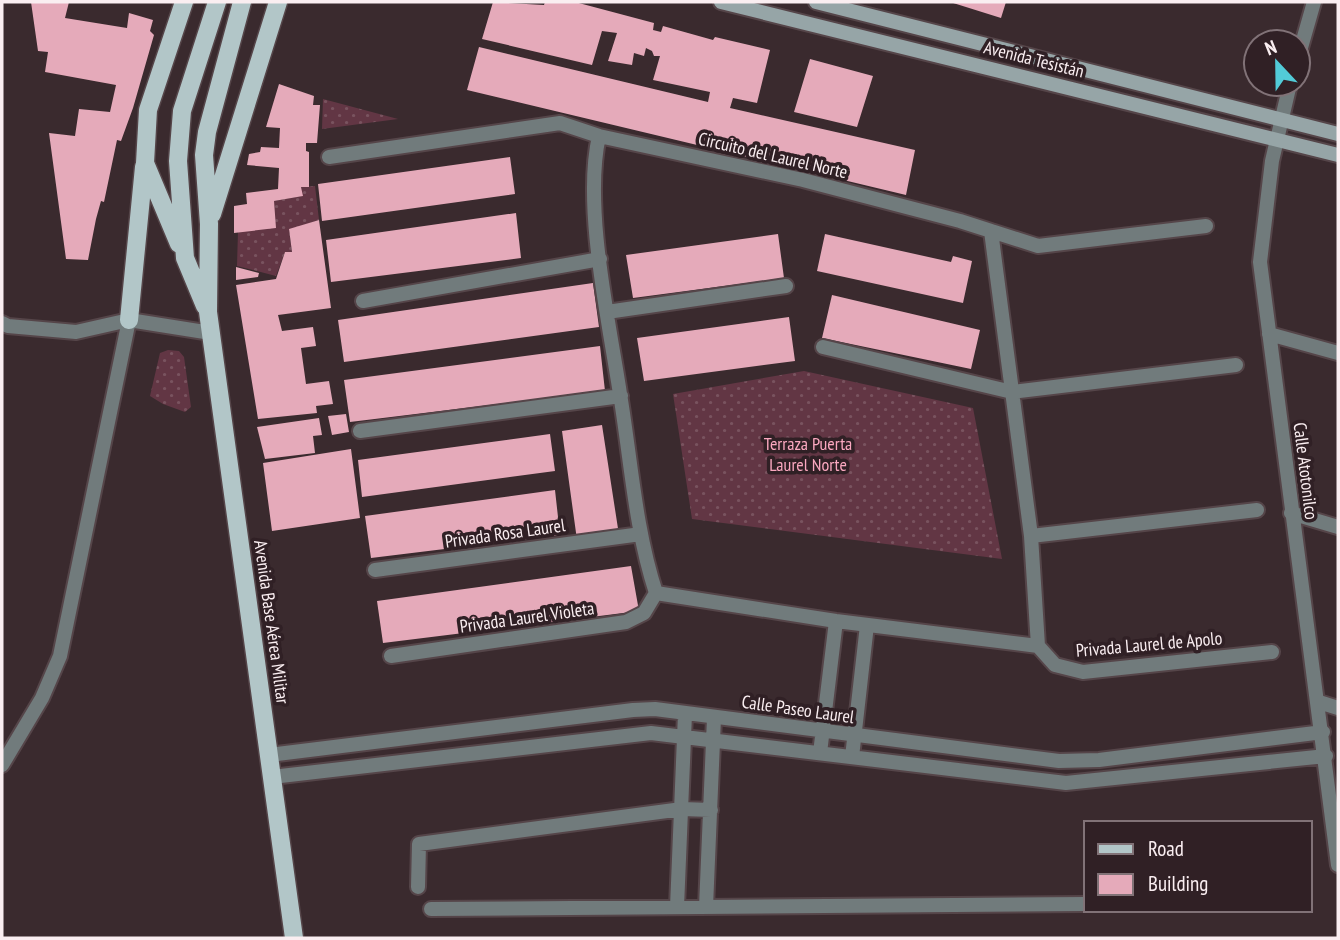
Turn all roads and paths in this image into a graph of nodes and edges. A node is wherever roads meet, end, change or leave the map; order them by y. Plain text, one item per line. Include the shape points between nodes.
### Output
1 (184, 2) edge
2 (217, 2) edge
3 (242, 2) edge
4 (278, 2) edge
5 (721, 2) edge
6 (816, 2) edge
7 (1314, 2) edge
8 (1307, 28) edge
9 (1286, 98) edge
10 (1280, 118) junction
11 (1338, 134) edge
12 (599, 136) junction
13 (1276, 137) junction
14 (1338, 155) edge
15 (329, 157) dead end
16 (145, 163) junction
17 (209, 224) junction
18 (1206, 226) dead end
19 (991, 231) junction
20 (185, 258) junction
21 (600, 259) junction
22 (786, 286) dead end
23 (363, 301) dead end
24 (208, 312) junction
25 (607, 312) junction
26 (130, 320) junction
27 (2, 323) edge
28 (211, 334) junction
29 (1269, 334) junction
30 (823, 347) dead end
31 (1338, 353) edge
32 (1236, 365) dead end
33 (1012, 392) junction
34 (621, 396) junction
35 (360, 431) dead end
36 (1257, 510) dead end
37 (1291, 513) junction
38 (1338, 527) edge
39 (641, 534) junction
40 (1031, 536) junction
41 (375, 570) dead end
42 (656, 593) junction
43 (836, 621) junction
44 (867, 625) junction
45 (1038, 646) junction
46 (1272, 652) dead end
47 (391, 656) dead end
48 (1319, 702) junction
49 (1338, 708) edge
50 (685, 714) junction
51 (714, 718) junction
52 (823, 732) junction
53 (1323, 732) junction
54 (684, 736) junction
55 (855, 736) junction
56 (713, 740) junction
57 (820, 753) junction
58 (269, 755) junction
59 (1326, 756) junction
60 (852, 757) junction
61 (2, 765) edge
62 (272, 777) junction
63 (682, 809) junction
64 (711, 810) junction
65 (1338, 865) edge
66 (418, 887) dead end
67 (1084, 904) edge
68 (677, 907) junction
69 (706, 907) junction
70 (432, 909) dead end
71 (293, 938) edge

1 - 16 main road, Avenida Base Aérea Militar via 148,110
2 - 20 main road, Avenida Base Aérea Militar via 182,111 178,161
3 - 17 main road, Avenida Base Aérea Militar via 207,132
4 - 17 main road, Avenida Base Aérea Militar
5 - 13 street, Avenida Tesistán
6 - 10 street, Avenida Tesistán
7 - 8 street
9 - 10 street, Calle Atotonilco
10 - 11 street, Avenida Tesistán
10 - 13 street, Calle Atotonilco
12 - 15 street, Circuito del Laurel Norte via 560,122
12 - 19 street, Circuito del Laurel Norte via 803,180
12 - 21 street via 593,175
13 - 14 street, Avenida Tesistán
13 - 29 street, Calle Atotonilco via 1260,262
16 - 20 main road, Avenida Base Aérea Militar
16 - 26 main road
17 - 24 main road, Avenida Base Aérea Militar
18 - 19 street, Circuito del Laurel Norte via 1038,246
19 - 33 street
20 - 24 main road, Avenida Base Aérea Militar
21 - 23 street
21 - 25 street
22 - 25 street
24 - 28 main road, Avenida Base Aérea Militar
25 - 34 street
26 - 27 street via 76,332
26 - 28 street
26 - 61 street via 60,656 42,698
28 - 58 main road, Avenida Base Aérea Militar
29 - 31 street
29 - 37 street, Calle Atotonilco
30 - 33 street
32 - 33 street
33 - 40 street
34 - 35 street
34 - 39 street
36 - 40 street
37 - 38 street
37 - 48 street, Calle Atotonilco
39 - 41 street, Privada Rosa Laurel
39 - 42 street
40 - 45 street
42 - 43 street
42 - 47 street, Privada Laurel Violeta via 644,613 626,622
43 - 44 street
43 - 52 street
44 - 45 street
44 - 55 street
45 - 46 street, Privada Laurel de Apolo via 1055,665 1083,672
48 - 49 street
48 - 53 street, Calle Atotonilco
50 - 51 street, Calle Paseo Laurel
50 - 54 street
50 - 58 street, Calle Paseo Laurel via 633,709
51 - 52 street, Calle Paseo Laurel
51 - 56 street
52 - 55 street, Calle Paseo Laurel
52 - 57 street
53 - 55 street, Calle Paseo Laurel via 1059,761
53 - 59 street, Calle Atotonilco
54 - 56 street
54 - 62 street via 634,734
54 - 63 street
55 - 60 street
56 - 57 street
56 - 64 street
57 - 60 street
58 - 62 main road, Avenida Base Aérea Militar
59 - 60 street via 1066,783
59 - 65 street, Calle Atotonilco
62 - 71 main road, Avenida Base Aérea Militar
63 - 64 street
63 - 66 street via 419,844
63 - 68 street
64 - 69 street
67 - 69 street
68 - 69 street
68 - 70 street

